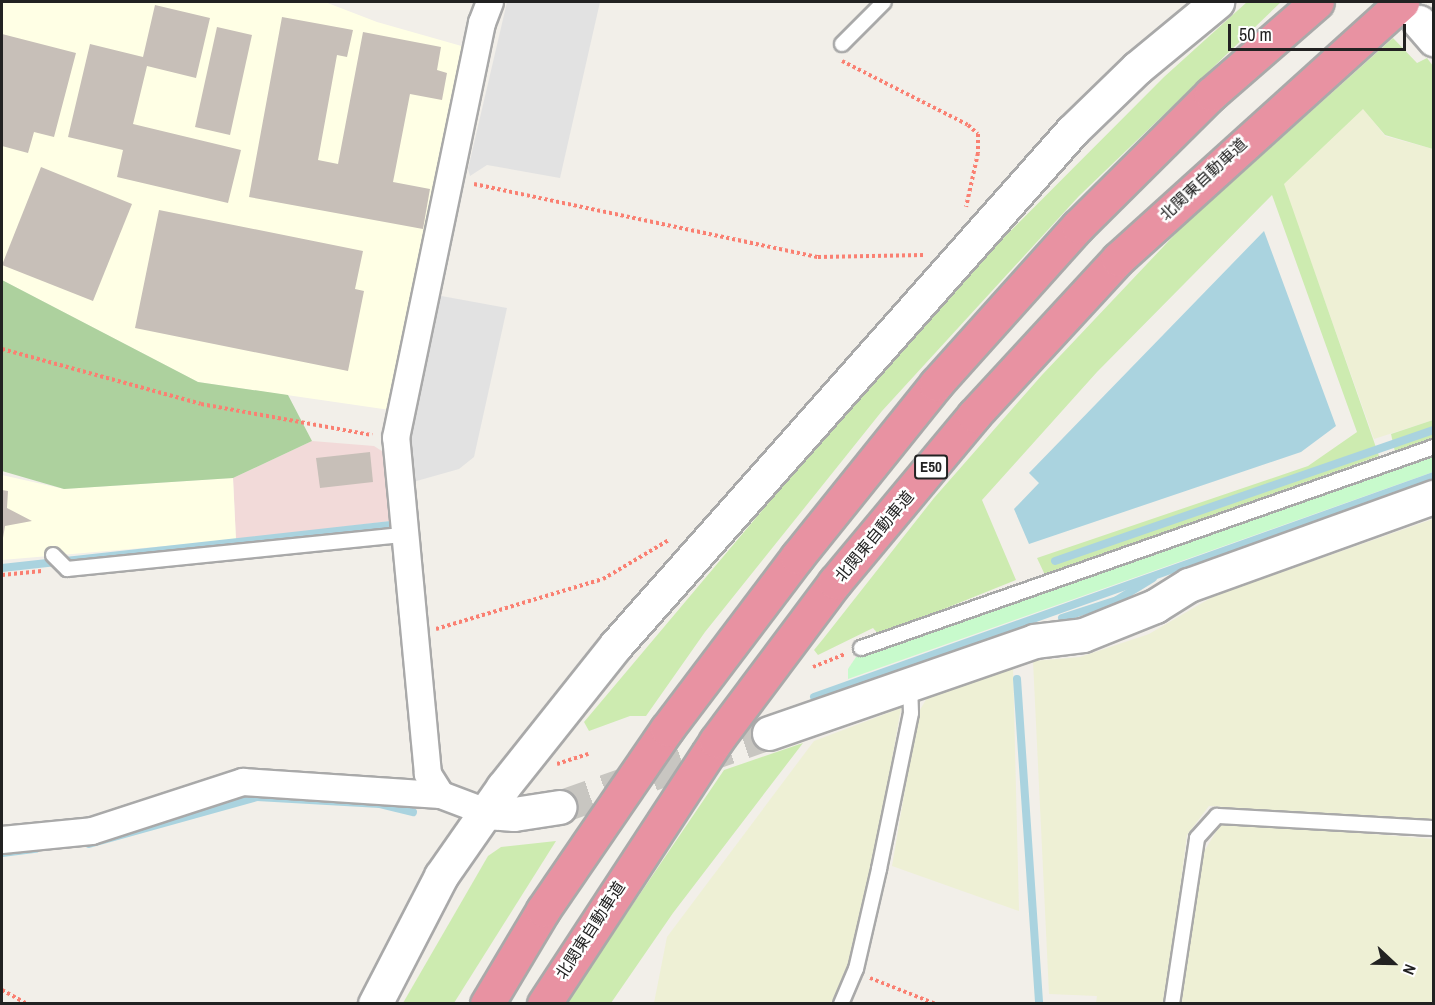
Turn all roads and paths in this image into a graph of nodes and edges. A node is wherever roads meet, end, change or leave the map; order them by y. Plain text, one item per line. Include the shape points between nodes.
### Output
1 (490, 2) edge
2 (884, 2) edge
3 (1217, 2) edge
4 (1317, 2) edge
5 (1418, 21) edge
6 (842, 44) joint
7 (449, 179) junction
8 (966, 209) dead end
9 (933, 252) dead end
10 (2, 349) edge
11 (396, 438) junction
12 (1434, 447) edge
13 (1434, 497) edge
14 (404, 536) junction
15 (673, 538) dead end
16 (53, 555) dead end
17 (66, 568) junction
18 (2, 575) edge
19 (414, 635) junction
20 (861, 648) joint
21 (813, 667) dead end
22 (910, 682) junction
23 (769, 733) tunnel mouth
24 (441, 795) junction
25 (560, 807) tunnel mouth
26 (486, 812) junction
27 (1434, 828) edge
28 (2, 840) edge
29 (855, 972) junction
30 (2, 990) edge
31 (27, 1004) edge
32 (375, 1004) edge
33 (487, 1004) edge
34 (544, 1004) edge
35 (841, 1004) edge
36 (936, 1004) edge
37 (1172, 1004) edge

1 - 7 street via 482,23
2 - 6 lane
3 - 26 street via 1103,99 983,229 616,645
4 - 33 highway via 1211,94 1078,226 936,384 797,557 667,729 543,910
5 - 34 highway, 北関東自動車道 / E50 via 1118,259 974,415 836,582 723,731
6 - 8 path via 839,55 844,65 968,125 978,134 978,153
7 - 9 path via 818,257
7 - 11 street
10 - 11 path via 201,404
11 - 14 street
12 - 20 lane
13 - 22 street via 1188,585 1155,606 1083,635 1034,641
14 - 17 lane
14 - 19 street
15 - 19 path via 603,579
16 - 17 lane
17 - 18 path
19 - 24 street via 428,774
20 - 21 path
22 - 23 street
22 - 29 lane via 911,712
24 - 26 street
24 - 28 street via 243,782 92,831
25 - 26 street via 514,814
26 - 32 street via 441,876
27 - 37 lane via 1217,816 1197,838
29 - 35 lane
29 - 36 path
30 - 31 path

